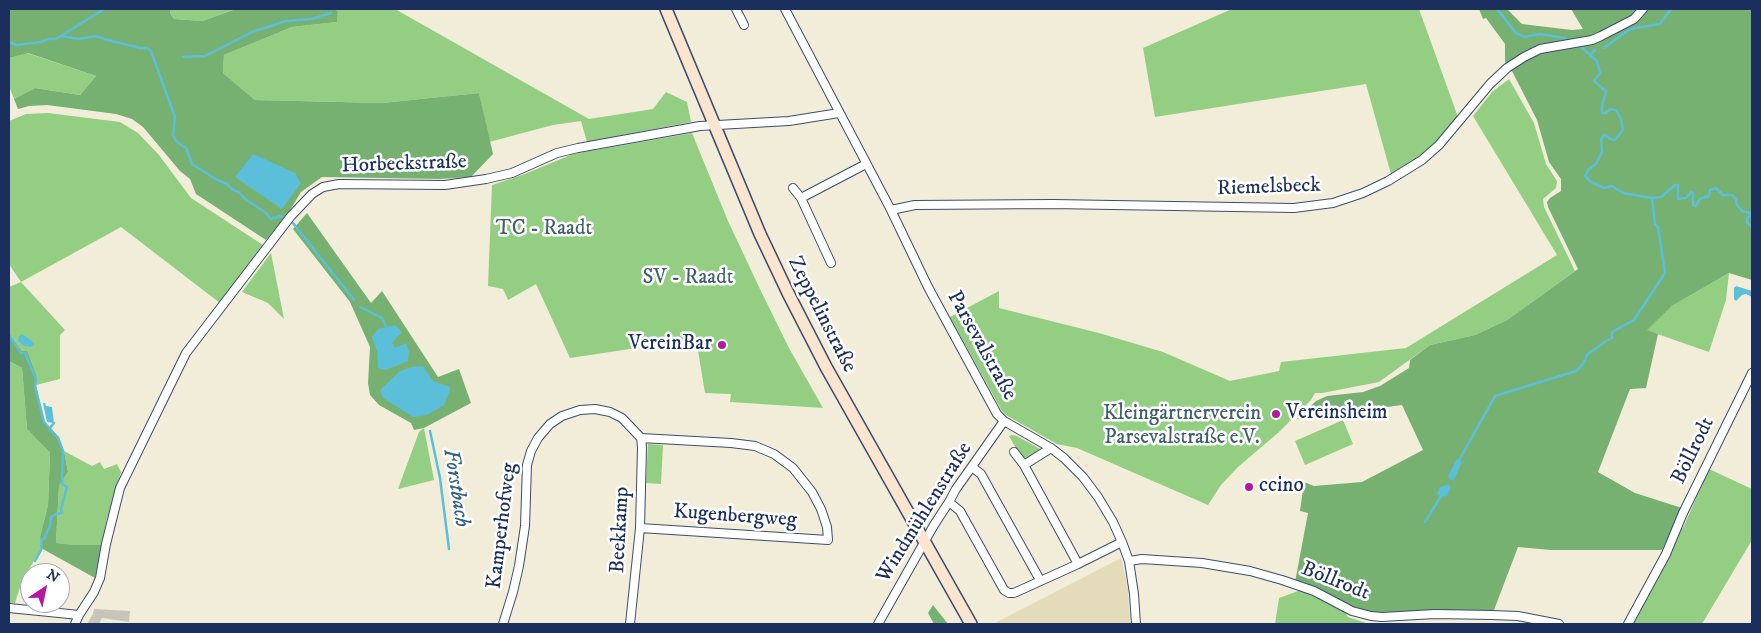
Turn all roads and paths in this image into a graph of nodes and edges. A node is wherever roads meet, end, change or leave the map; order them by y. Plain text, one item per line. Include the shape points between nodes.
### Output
1 (666, 9) edge
2 (736, 9) edge
3 (785, 9) edge
4 (1643, 9) edge
5 (744, 25) dead end
6 (839, 113) junction
7 (714, 124) junction
8 (866, 164) junction
9 (794, 188) dead end
10 (802, 198) junction
11 (890, 210) junction
12 (831, 263) dead end
13 (1752, 373) edge
14 (1004, 421) junction
15 (641, 438) junction
16 (1051, 448) junction
17 (1014, 452) dead end
18 (1024, 465) junction
19 (972, 467) junction
20 (949, 502) junction
21 (640, 528) junction
22 (1122, 542) junction
23 (924, 543) junction
24 (1129, 561) junction
25 (1078, 564) junction
26 (1040, 580) junction
27 (9, 608) edge
28 (79, 615) junction
29 (76, 624) edge
30 (503, 624) edge
31 (630, 624) edge
32 (878, 624) edge
33 (971, 624) edge
34 (1136, 624) edge
35 (1559, 624) edge
36 (1628, 624) edge

1 - 7 main road, Zeppelinstraße
2 - 5 street
3 - 6 street, Parsevalstraße
4 - 11 street, Riemelsbeck via 1634,19 1592,40 1540,50 1524,57 1490,84 1439,146 1422,160 1363,194 1333,203 1294,208 915,205
6 - 7 street, Horbeckstraße via 789,121
6 - 8 street, Parsevalstraße
7 - 23 main road, Zeppelinstraße via 788,293
7 - 28 street, Horbeckstraße via 557,153 512,173 486,179 445,185 339,184 312,194 291,216 186,353 120,488 100,578
8 - 10 street
8 - 11 street, Parsevalstraße
9 - 10 street
10 - 12 street
11 - 14 street, Parsevalstraße via 997,414
13 - 36 street, Böllrodt via 1666,554
14 - 16 street, Parsevalstraße
14 - 19 street, Windmühlenstraße
15 - 21 street, Beekkamp
15 - 21 street, Kugenbergweg via 731,443 755,446 774,454 793,468 812,492 821,509 828,540
15 - 30 street, Kamperhofweg via 622,418 595,409 562,416 538,438 527,465 525,526 519,566
16 - 18 street
16 - 22 street, Parsevalstraße via 1083,477 1098,497
17 - 18 street
18 - 25 street
19 - 20 street, Windmühlenstraße
19 - 26 street via 981,474
20 - 23 street, Windmühlenstraße
20 - 26 street via 960,511 1004,590 1014,593
21 - 31 street, Beekkamp
22 - 24 street, Parsevalstraße
22 - 25 street
23 - 32 street, Windmühlenstraße
23 - 33 main road, Zeppelinstraße
24 - 34 street, Parsevalstraße
24 - 35 street, Böllrodt via 1142,558 1194,562 1250,571 1314,591 1352,611 1370,616 1518,616
25 - 26 street
27 - 28 street
28 - 29 street, Horbeckstraße

